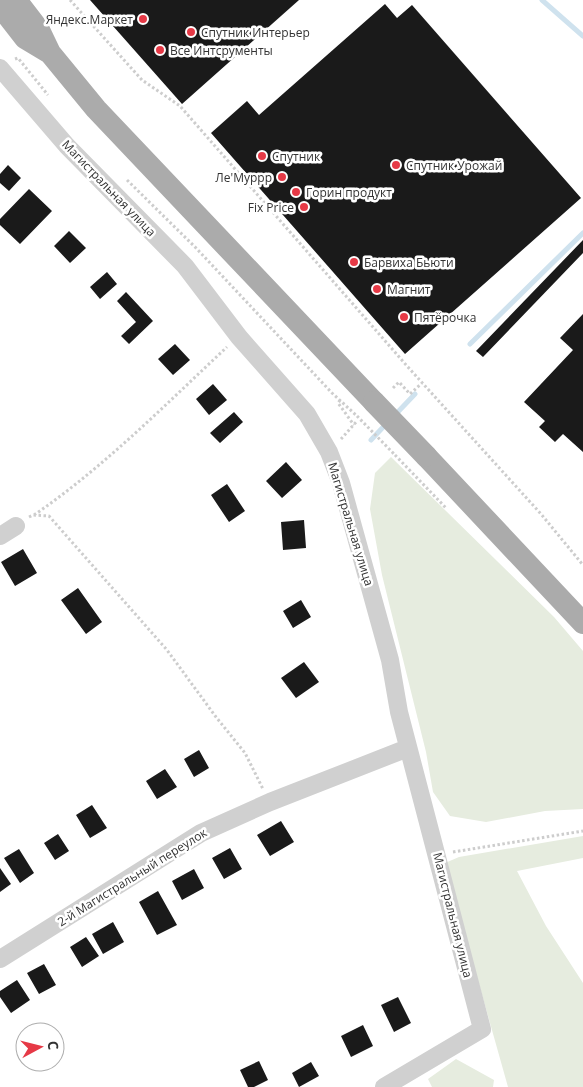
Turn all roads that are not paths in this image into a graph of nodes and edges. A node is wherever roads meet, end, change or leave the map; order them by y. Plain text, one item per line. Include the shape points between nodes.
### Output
1 (16, 0) edge
2 (0, 6) edge
3 (50, 53) junction
4 (6, 63) edge
5 (16, 526) road end
6 (0, 536) edge
7 (583, 624) edge
8 (408, 748) junction
9 (0, 959) edge
10 (384, 1087) edge

1 - 3 main road via 39,30
2 - 3 main road via 25,38
3 - 7 main road, bridge via 96,110 365,409 426,456
4 - 8 street, Магистральная улица via 67,146 185,266 239,337 307,414 329,452 341,483 390,660
5 - 6 street
8 - 9 street, 2-й Магистральный переулок via 201,833
8 - 10 street, Магистральная улица via 482,1029

